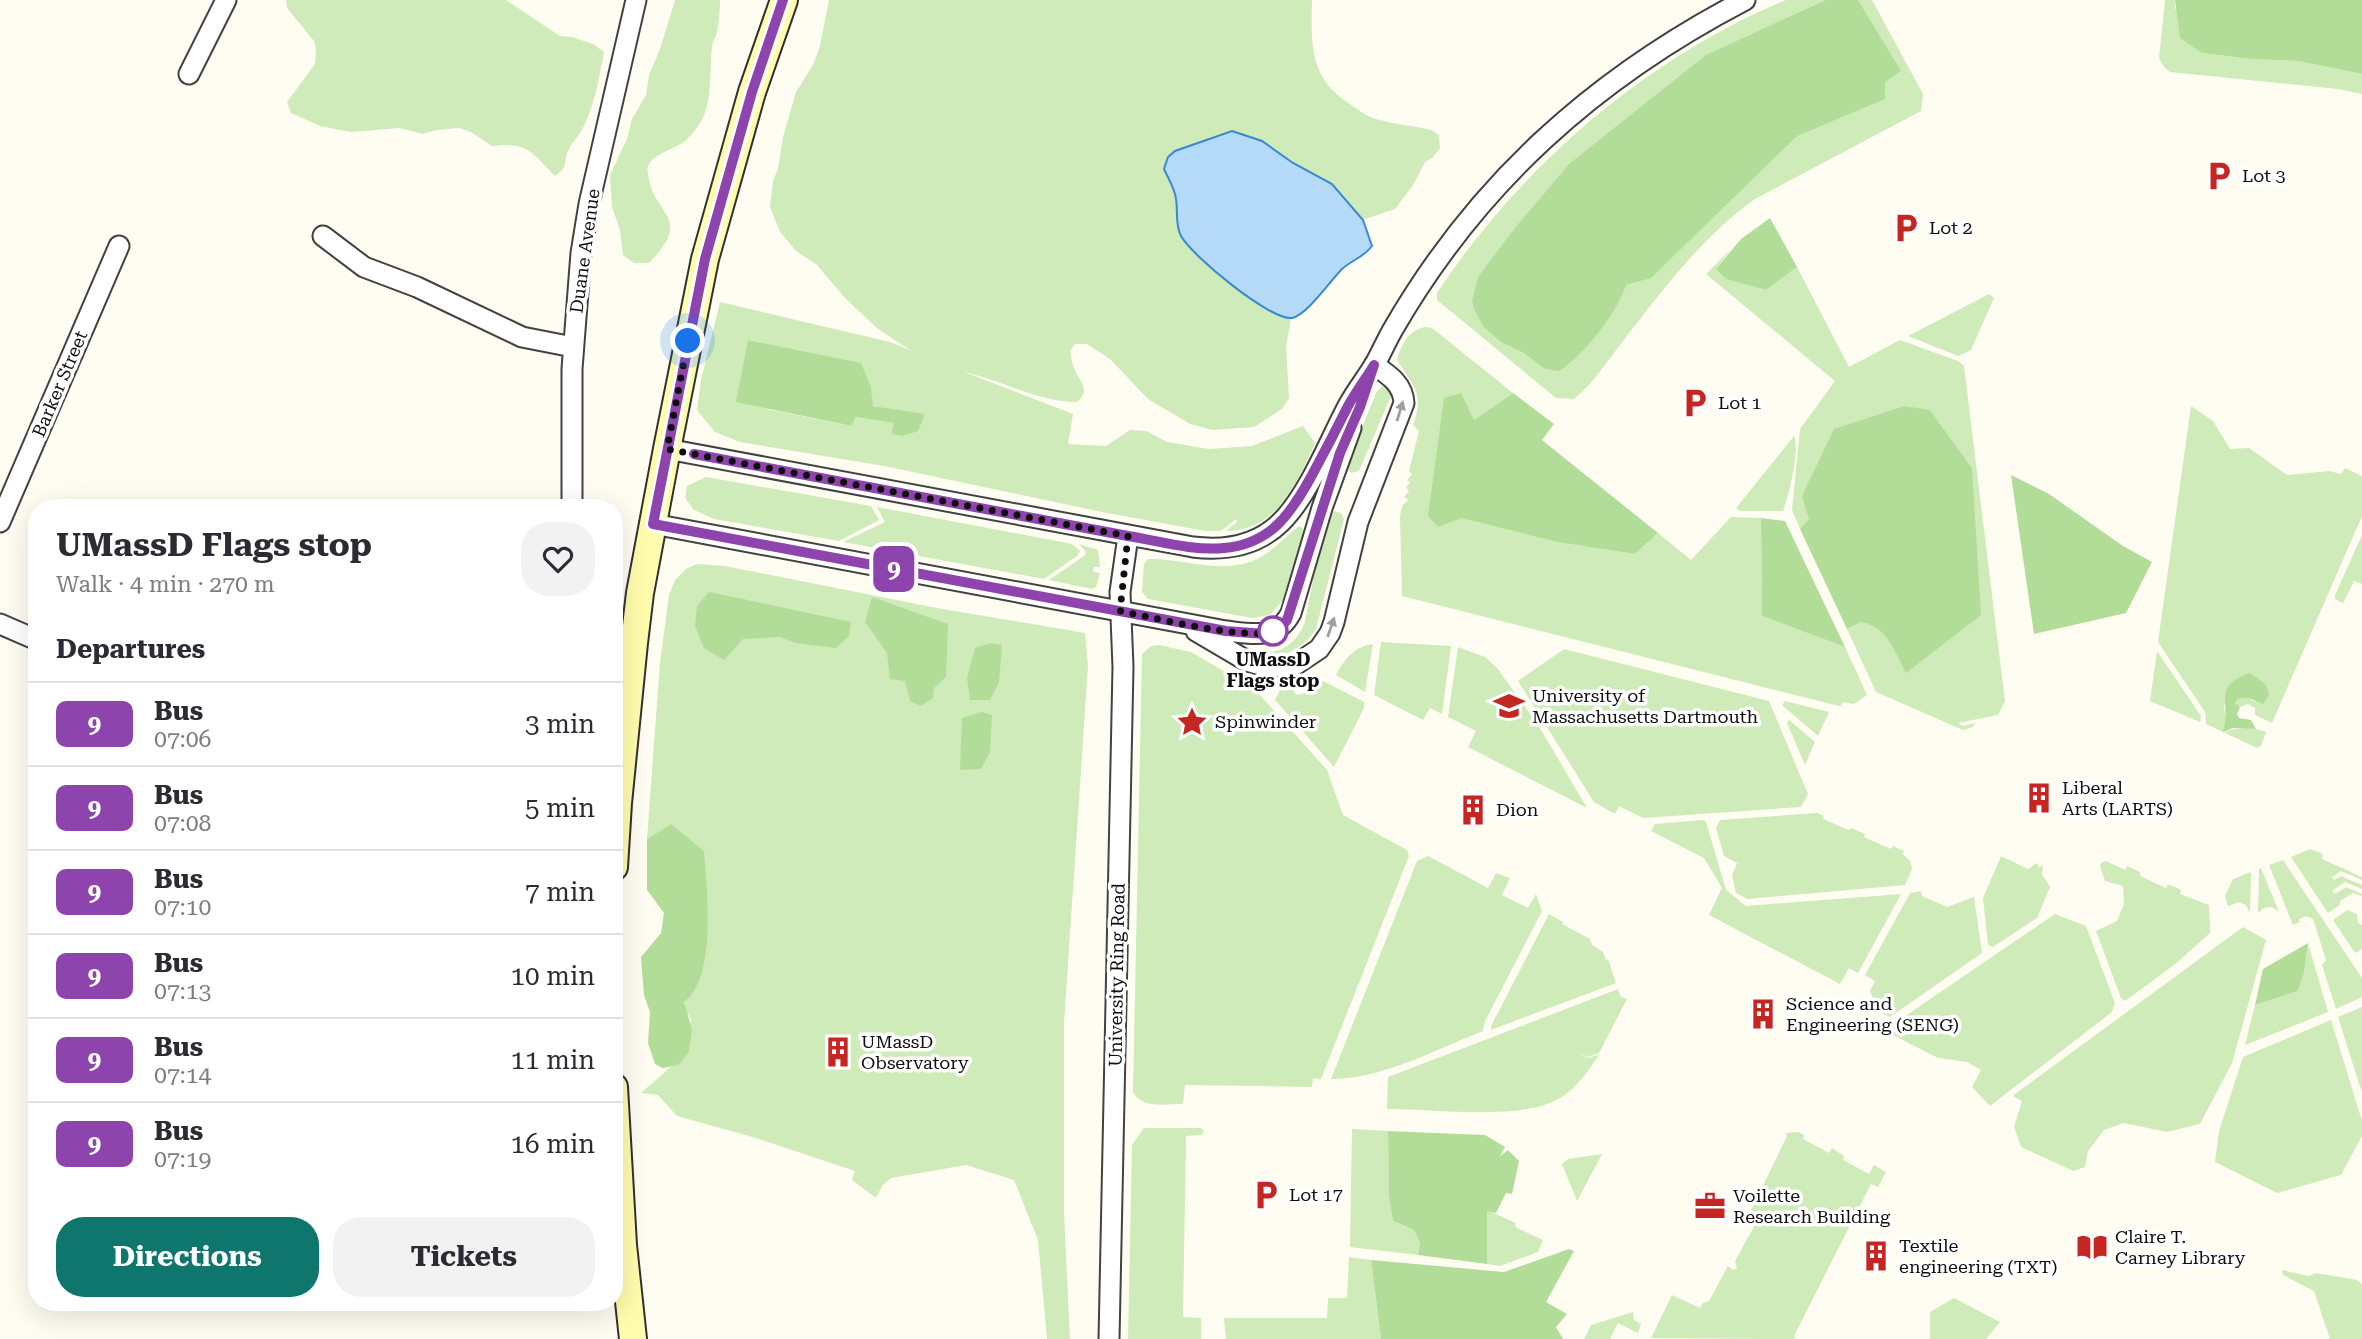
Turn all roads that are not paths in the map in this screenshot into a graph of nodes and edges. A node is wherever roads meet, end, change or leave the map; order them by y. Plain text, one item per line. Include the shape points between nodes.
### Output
1 (226, 0) edge
2 (636, 0) edge
3 (783, 0) edge
4 (1745, 0) edge
5 (189, 74) dead end
6 (323, 236) dead end
7 (119, 246) dead end
8 (573, 347) junction
9 (1374, 365) junction
10 (667, 449) junction
11 (572, 499) edge
12 (0, 522) edge
13 (653, 524) junction
14 (1128, 536) junction
15 (1120, 611) junction
16 (1171, 621) junction
17 (0, 624) edge
18 (28, 636) edge
19 (623, 741) edge
20 (623, 1245) edge
21 (633, 1339) edge
22 (1109, 1339) edge

1 - 5 street
2 - 8 street, Duane Avenue via 589,204
3 - 10 main road via 705,259
4 - 9 street via 1615,79 1514,167 1432,268
6 - 8 street via 364,267 522,337
7 - 12 street, Barker Street
8 - 11 street, Duane Avenue
9 - 14 street via 1297,503 1272,530 1249,543 1223,549
9 - 16 street via 1340,453 1287,620 1273,631 1256,635
16 -> 9 street via 1247,661 1268,667 1295,665 1319,649 1334,622 1358,522 1404,403 1396,382
10 - 13 main road
10 - 14 street
13 - 15 street
13 - 19 main road
14 - 15 street, University Ring Road
15 - 16 street
15 - 22 street, University Ring Road via 1123,681
17 - 18 street
20 - 21 main road

